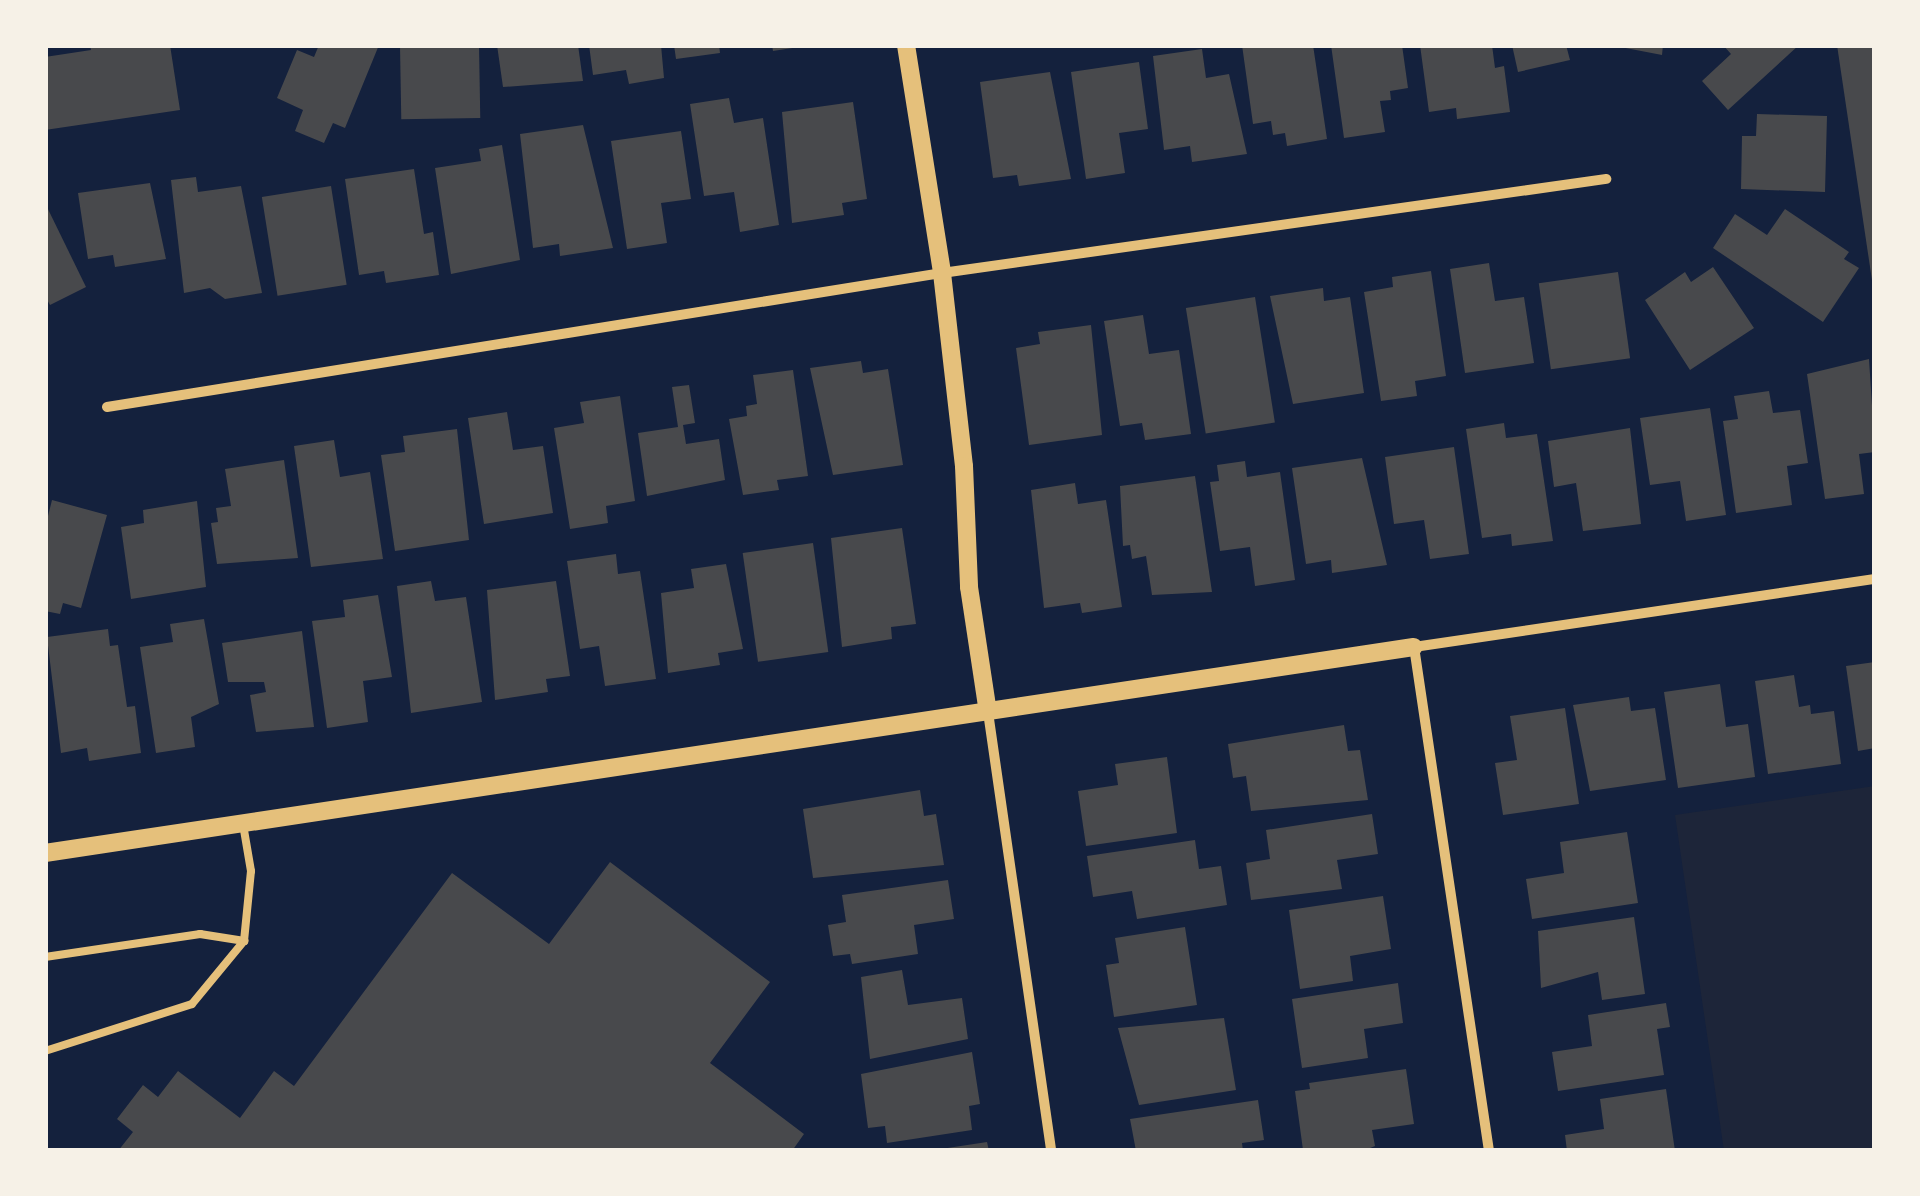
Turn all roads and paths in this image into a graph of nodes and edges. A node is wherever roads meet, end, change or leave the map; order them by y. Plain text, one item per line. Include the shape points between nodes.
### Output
1 (906, 45) edge
2 (1606, 179) dead end
3 (942, 274) junction
4 (107, 407) dead end
5 (1875, 580) edge
6 (1414, 647) junction
7 (988, 712) junction
8 (243, 824) junction
9 (45, 853) edge
10 (244, 941) junction
11 (45, 957) edge
12 (45, 1051) edge
13 (1051, 1151) edge
14 (1490, 1151) edge

1 - 3 street
2 - 3 street
3 - 4 street
3 - 7 street via 964,466 969,588
5 - 6 street
6 - 7 street
6 - 14 street
7 - 8 street
7 - 13 street
8 - 9 street
8 - 10 lane via 251,871
10 - 11 lane via 200,934
10 - 12 lane via 192,1004

